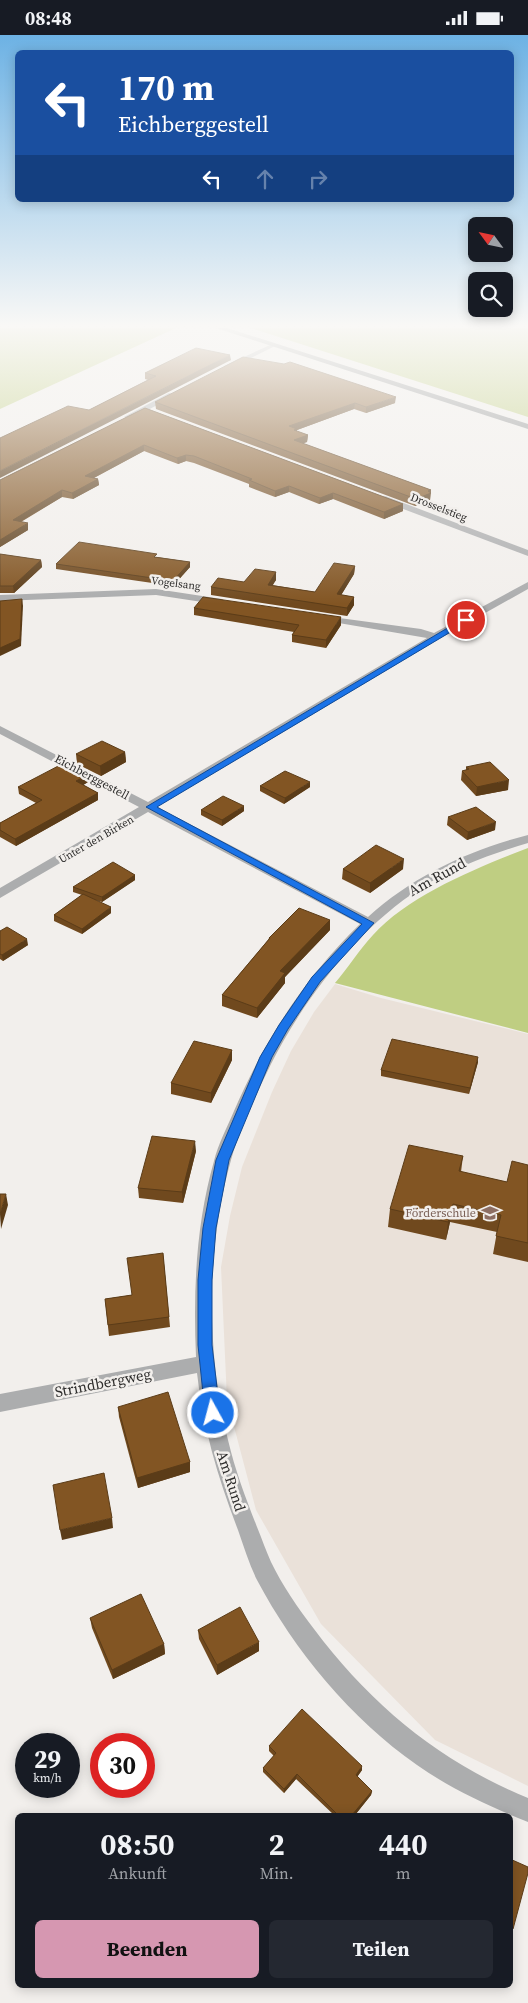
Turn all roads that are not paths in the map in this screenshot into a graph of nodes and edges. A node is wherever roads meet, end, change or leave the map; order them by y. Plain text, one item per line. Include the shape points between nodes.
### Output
1 (123, 420) edge
2 (505, 420) edge
3 (117, 423) edge
4 (528, 427) edge
5 (376, 495) edge
6 (528, 553) edge
7 (528, 585) edge
8 (0, 598) edge
9 (236, 604) edge
10 (314, 616) edge
11 (436, 637) junction
12 (0, 729) edge
13 (150, 807) junction
14 (528, 839) edge
15 (0, 894) edge
16 (369, 923) junction
17 (206, 1363) junction
18 (0, 1403) edge
19 (528, 1811) edge

1 - 3 street
2 - 4 main road
5 - 6 street, Drosselstieg
7 - 11 street, Unter den Birken
8 - 9 street, Vogelsang via 156,592
10 - 11 street
11 - 13 street, Unter den Birken
12 - 13 street, Eichberggestell
13 - 15 street, Unter den Birken
13 - 16 street, Eichberggestell
14 - 16 street, Am Rund via 455,865 415,886
16 - 17 street, Am Rund via 316,980 283,1027 266,1057 222,1160 205,1280
17 - 18 street, Strindbergweg
17 - 19 street, Am Rund via 215,1429 237,1503 264,1570 308,1640 365,1705 424,1755 494,1796

